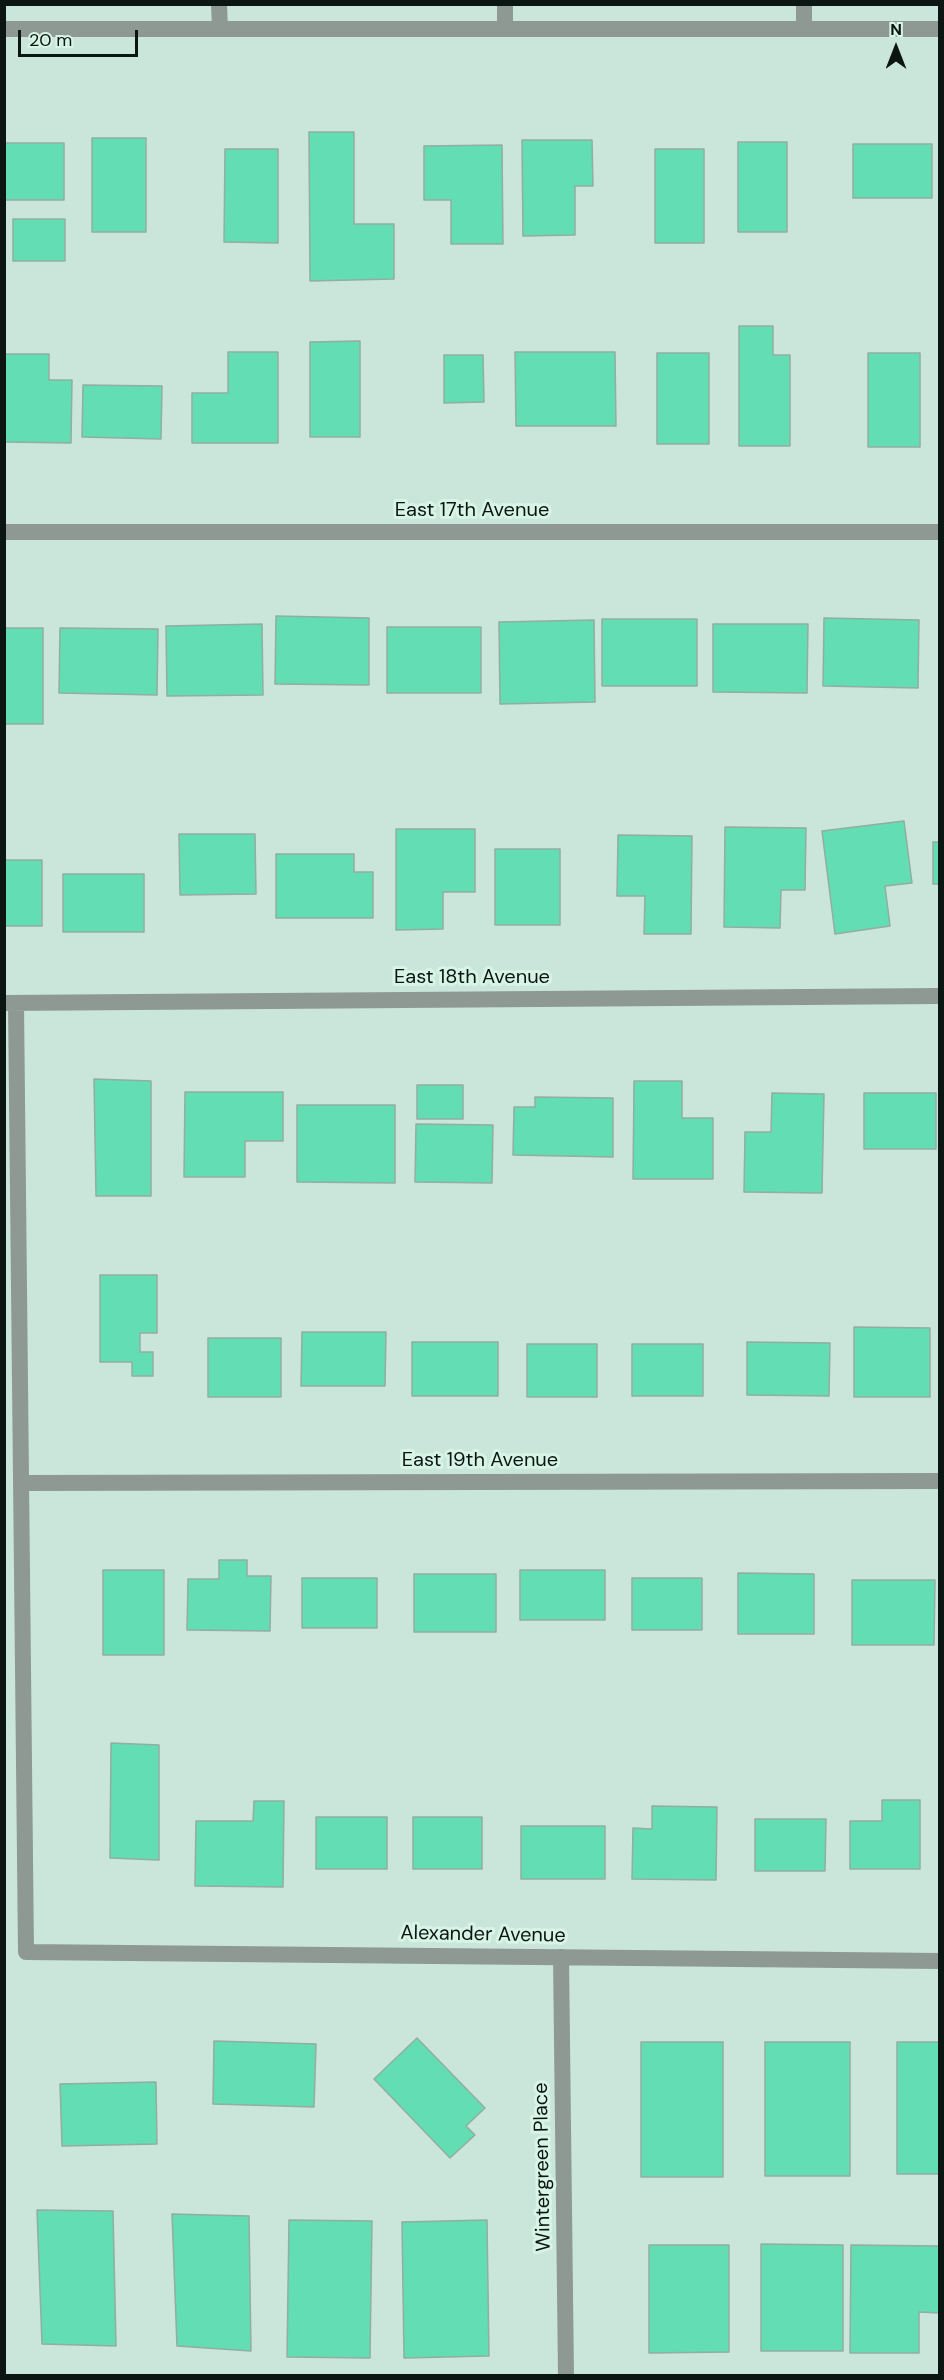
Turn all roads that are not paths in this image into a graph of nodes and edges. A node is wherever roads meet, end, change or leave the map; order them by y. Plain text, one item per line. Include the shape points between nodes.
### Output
1 (219, 4) edge
2 (505, 4) edge
3 (804, 4) edge
4 (4, 29) edge
5 (220, 29) junction
6 (505, 29) junction
7 (804, 29) junction
8 (939, 29) edge
9 (4, 532) edge
10 (939, 532) edge
11 (939, 996) edge
12 (10, 1003) edge
13 (939, 1481) edge
14 (21, 1483) junction
15 (561, 1957) junction
16 (939, 1961) edge
17 (566, 2376) edge

1 - 5 street
2 - 6 street
3 - 7 street
4 - 5 street
5 - 6 street
6 - 7 street
7 - 8 street
9 - 10 street, East 17th Avenue
11 - 12 street, East 18th Avenue
12 - 14 street
13 - 14 street, East 19th Avenue
14 - 15 street, Alexander Avenue via 26,1952
15 - 16 street, Alexander Avenue
15 - 17 street, Wintergreen Place

